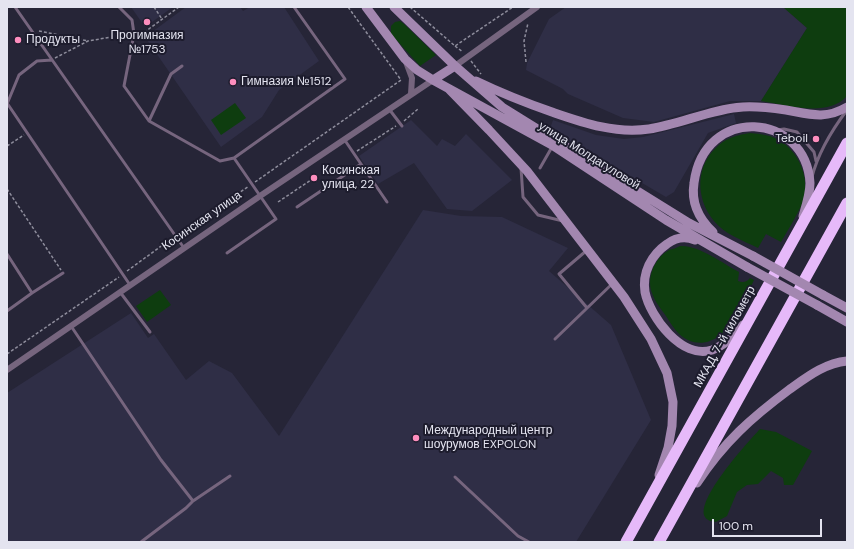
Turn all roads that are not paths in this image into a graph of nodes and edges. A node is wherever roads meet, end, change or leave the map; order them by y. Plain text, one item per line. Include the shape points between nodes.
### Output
1 (15, 7) edge
2 (119, 7) edge
3 (294, 7) edge
4 (366, 7) edge
5 (394, 7) edge
6 (537, 7) edge
7 (405, 59) junction
8 (52, 60) junction
9 (182, 66) dead end
10 (455, 66) junction
11 (466, 76) junction
12 (433, 80) junction
13 (449, 89) junction
14 (411, 94) junction
15 (7, 104) edge
16 (847, 107) edge
17 (389, 109) junction
18 (847, 110) edge
19 (149, 121) junction
20 (401, 125) road end
21 (773, 131) junction
22 (344, 140) junction
23 (847, 144) edge
24 (552, 145) junction
25 (234, 158) junction
26 (816, 162) junction
27 (361, 164) junction
28 (520, 165) junction
29 (540, 168) dead end
30 (810, 184) junction
31 (260, 196) junction
32 (387, 202) dead end
33 (847, 203) edge
34 (297, 207) dead end
35 (566, 222) junction
36 (798, 231) junction
37 (721, 239) junction
38 (711, 247) junction
39 (184, 248) junction
40 (587, 250) junction
41 (227, 252) dead end
42 (7, 254) edge
43 (63, 273) road end
44 (613, 283) junction
45 (130, 285) junction
46 (120, 292) junction
47 (32, 293) junction
48 (587, 308) junction
49 (756, 308) junction
50 (847, 308) edge
51 (7, 311) edge
52 (847, 322) edge
53 (71, 326) junction
54 (150, 332) dead end
55 (555, 339) dead end
56 (847, 361) edge
57 (7, 370) edge
58 (230, 476) dead end
59 (455, 477) dead end
60 (193, 501) junction
61 (647, 504) junction
62 (672, 519) junction
63 (141, 542) edge
64 (529, 542) edge
65 (626, 542) edge
66 (659, 542) edge

1 - 8 lane
2 - 19 lane via 132,20 134,34 124,86
3 - 25 lane via 345,79
4 - 7 main road, улица Молдагуловой
5 - 10 main road, улица Молдагуловой
6 - 10 street, Косинская улица
7 - 12 main road, улица Молдагуловой
7 - 14 street via 412,78
8 - 15 lane via 37,61 18,75
8 - 39 lane
9 - 19 lane via 171,74
10 - 11 main road, улица Молдагуловой
10 - 12 main road, Косинская улица
11 - 16 main road via 510,96 587,124 638,134 718,110 766,107 816,116
11 - 37 main road, улица Молдагуловой via 511,113 689,223
12 - 13 main road, улица Молдагуловой
12 - 14 street, Косинская улица
13 - 24 main road, улица Молдагуловой
13 - 28 main road
14 - 17 street, Косинская улица
15 - 45 lane
17 - 20 lane
17 - 22 street, Косинская улица
18 - 26 lane via 836,124
19 - 25 lane via 220,161
21 - 26 lane via 784,129 797,132 814,152
21 - 30 main road via 792,143 802,155
21 - 37 main road via 765,127 751,126 722,134 711,143 701,157 695,173 694,203 705,225
22 - 27 lane
22 - 31 street, Косинская улица
23 - 36 highway, МКАД, 7-й километр
24 - 29 lane
24 - 38 main road, улица Молдагуловой
25 - 31 lane
26 - 30 lane
27 - 32 lane
27 - 34 lane
28 - 35 main road
28 - 35 lane via 523,197 538,215
30 - 36 main road
31 - 39 street, Косинская улица
31 - 41 lane via 276,219
33 - 62 highway
35 - 40 main road
36 - 49 highway, МКАД, 7-й километр
37 - 50 main road, улица Молдагуловой, bridge
38 - 49 main road via 691,239 680,238 660,248 652,258 645,280 645,292 669,335 678,344 689,349 712,350 739,330
38 - 52 main road, улица Молдагуловой, bridge
39 - 45 street, Косинская улица
40 - 44 main road
40 - 48 lane via 559,274
42 - 47 lane
43 - 47 lane
44 - 48 lane
44 - 61 main road via 651,339 667,373 673,402 668,448
45 - 46 street, Косинская улица
46 - 53 street, Косинская улица
46 - 54 lane
47 - 51 lane
48 - 55 lane
49 - 61 highway, МКАД, 7-й километр
53 - 57 street, Косинская улица
53 - 60 lane via 161,460
56 - 62 main road via 826,366 807,377 741,429 718,453
58 - 60 lane
59 - 64 lane via 518,536
60 - 63 lane
61 - 65 highway, МКАД, 7-й километр
62 - 66 highway

